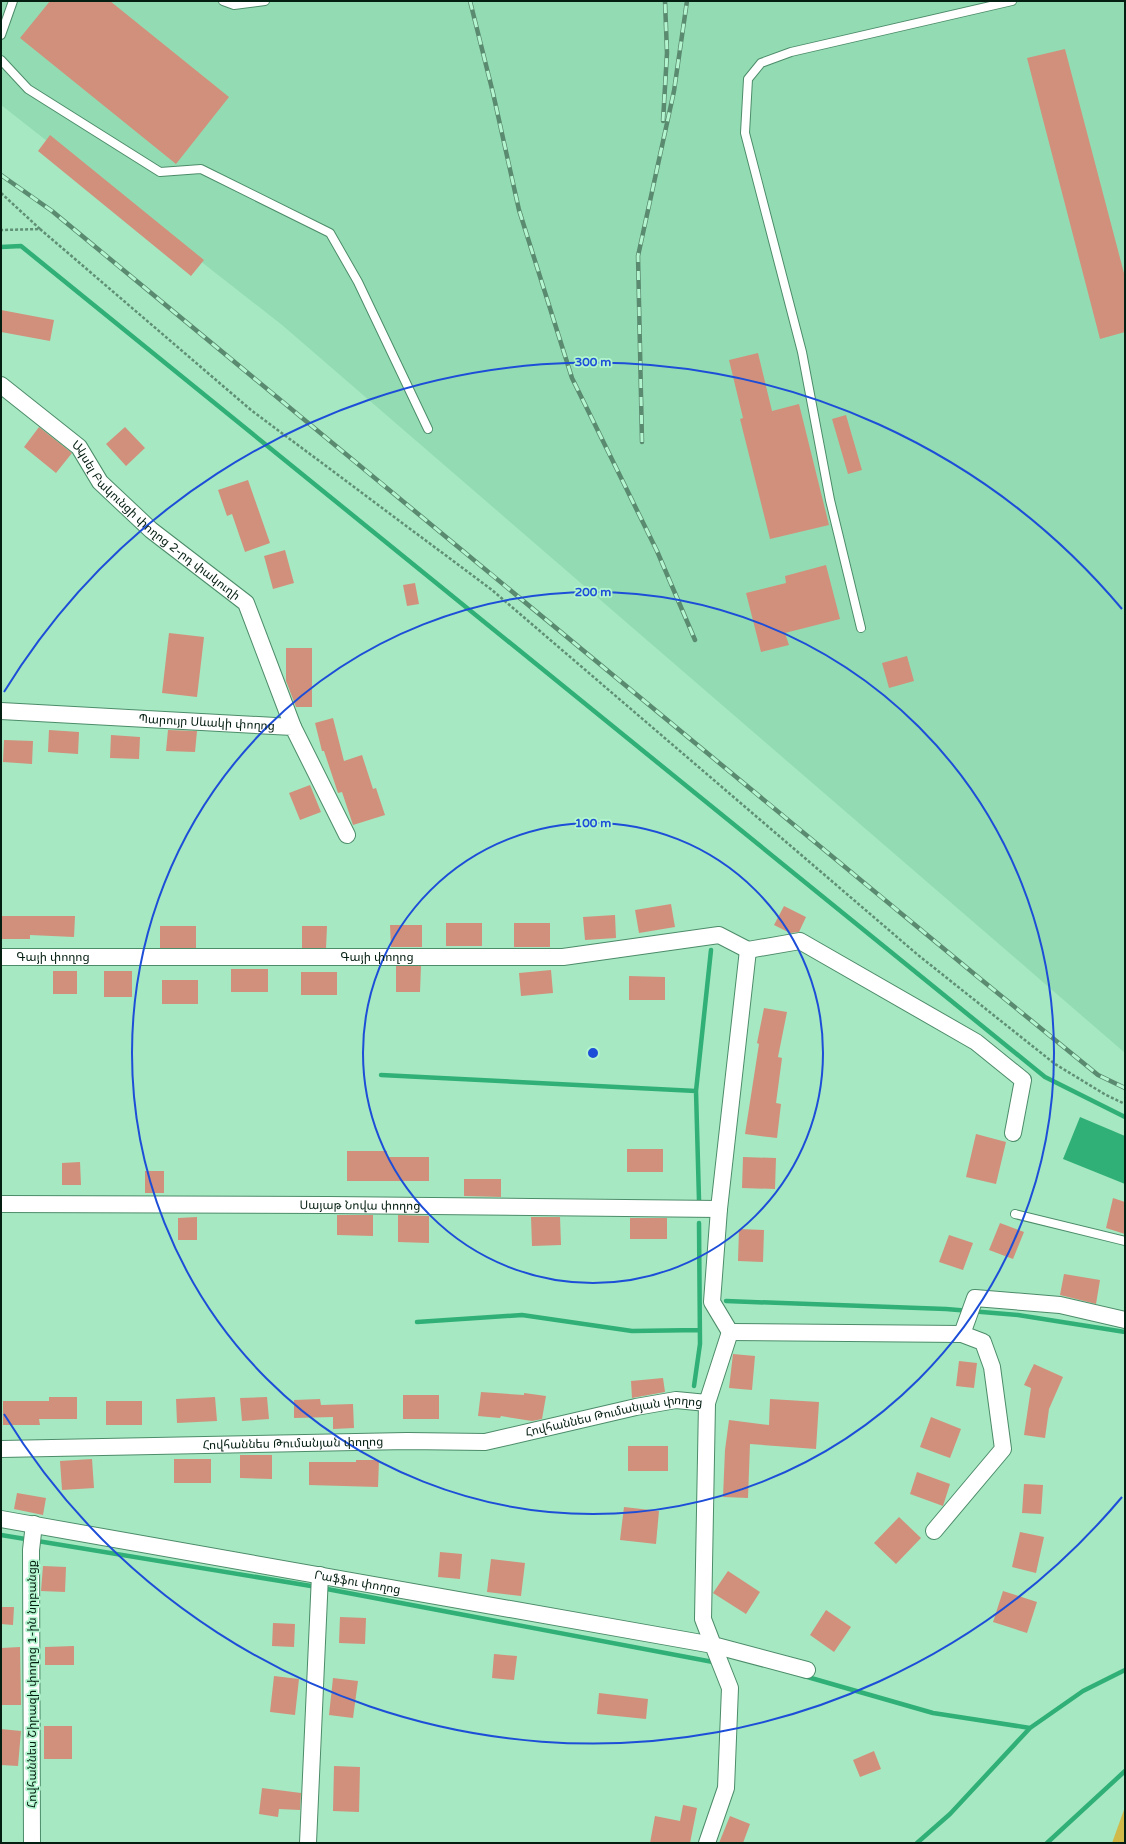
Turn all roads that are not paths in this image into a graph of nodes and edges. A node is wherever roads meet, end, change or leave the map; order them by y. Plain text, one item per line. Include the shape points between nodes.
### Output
1 (13, 1) edge
2 (223, 1) edge
3 (265, 1) edge
4 (1012, 1) edge
5 (1, 35) edge
6 (1, 60) edge
7 (1, 385) edge
8 (428, 429) dead end
9 (861, 628) dead end
10 (1, 711) edge
11 (293, 727) junction
12 (347, 835) dead end
13 (748, 950) junction
14 (1, 957) edge
15 (1013, 1132) dead end
16 (1, 1204) edge
17 (720, 1209) junction
18 (1015, 1214) dead end
19 (1125, 1241) edge
20 (1125, 1320) edge
21 (730, 1332) junction
22 (962, 1334) junction
23 (708, 1403) junction
24 (1, 1449) edge
25 (1, 1519) edge
26 (34, 1524) junction
27 (934, 1531) dead end
28 (320, 1583) junction
29 (713, 1645) junction
30 (807, 1670) dead end
31 (32, 1843) edge
32 (308, 1843) edge
33 (707, 1843) edge

1 - 5 lane
2 - 3 lane via 234,5
4 - 9 lane via 791,52 761,63 748,79 745,133 802,352 830,500
6 - 8 lane via 28,89 160,172 201,169 330,233 358,282
7 - 11 street, Ակսել Բակունցի փողոց 2-րդ փակուղի via 79,447 100,482 151,530 246,603
10 - 11 street, Պարույր Սևակի փողոց
11 - 12 street, Պարույր Սևակի փողոց
13 - 14 street, Գայի փողոց via 719,935 563,957
13 - 15 street via 800,941 976,1042 1023,1080
13 - 17 street
16 - 17 street, Սայաթ Նովա փողոց
17 - 21 street via 712,1302
18 - 19 lane
20 - 22 street via 1060,1305 975,1298
21 - 22 street
21 - 23 street, Հովհաննես Թումանյան փողոց
22 - 27 street via 983,1342 992,1367 1003,1449
23 - 24 street, Հովհաննես Թումանյան փողոց via 676,1400 485,1442 407,1441
23 - 29 street via 703,1620
25 - 26 street, Րաֆֆու փողոց
26 - 28 street, Րաֆֆու փողոց
26 - 31 street, Հովհաննես Շիրազի փողոց 1-ին նրբանցք via 31,1550
28 - 29 street, Րաֆֆու փողոց
28 - 32 street
29 - 30 street, Րաֆֆու փողոց
29 - 33 street via 730,1688 730,1696 726,1788

